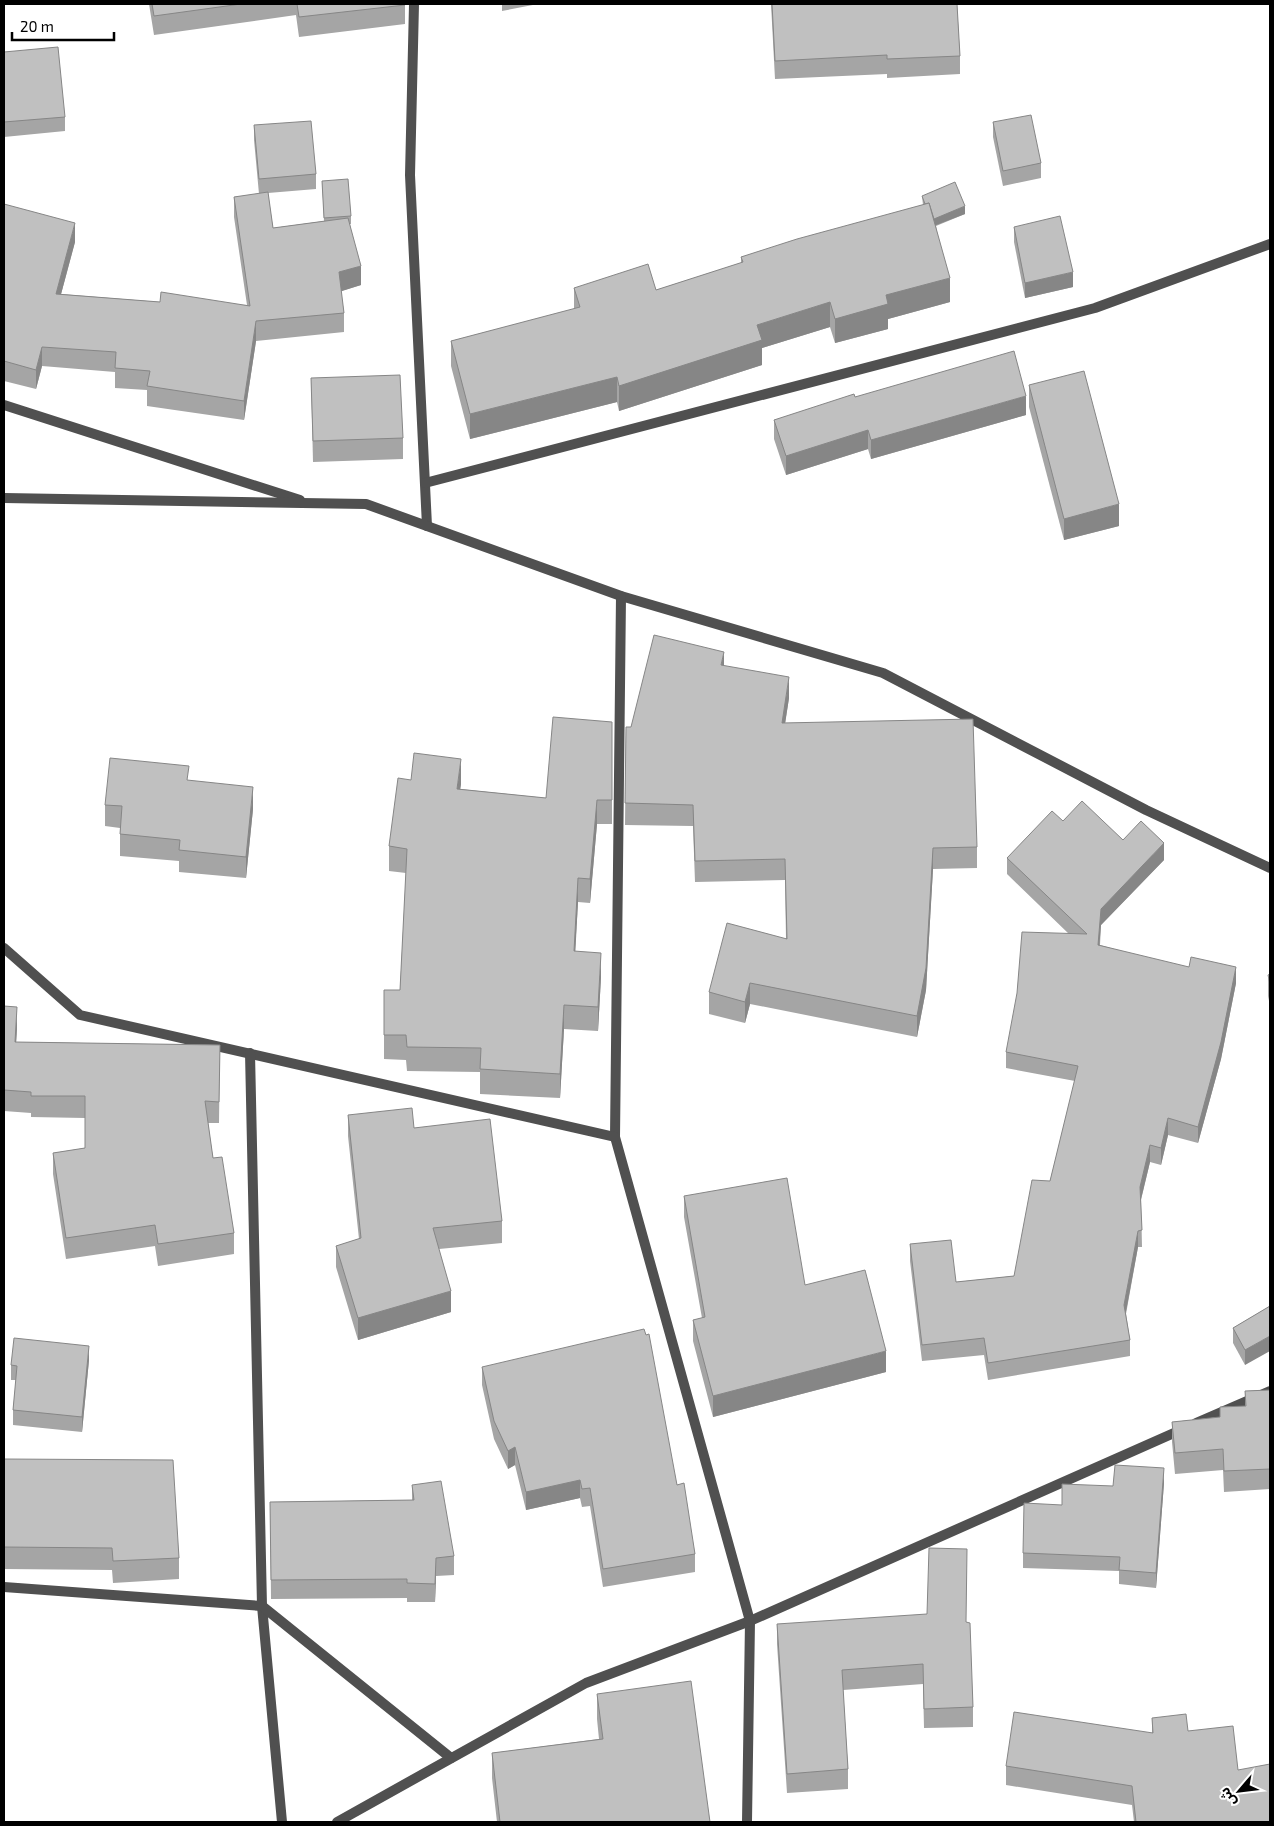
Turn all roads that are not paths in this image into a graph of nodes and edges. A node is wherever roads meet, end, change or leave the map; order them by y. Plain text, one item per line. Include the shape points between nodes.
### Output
1 (414, 4) edge
2 (1270, 244) edge
3 (4, 405) edge
4 (425, 483) junction
5 (4, 498) edge
6 (310, 504) junction
7 (428, 526) junction
8 (621, 596) junction
9 (1270, 868) edge
10 (4, 948) edge
11 (250, 1054) junction
12 (615, 1136) junction
13 (1270, 1390) edge
14 (4, 1587) edge
15 (262, 1606) junction
16 (750, 1621) junction
17 (451, 1758) junction
18 (282, 1822) edge
19 (337, 1822) edge
20 (747, 1822) edge

1 - 4 street via 410,174
2 - 4 street via 1095,308
3 - 6 street
4 - 7 street
5 - 6 street
6 - 7 street via 366,504
7 - 8 street
8 - 9 street via 883,673 1146,810
8 - 12 street
10 - 11 street via 80,1015
11 - 12 street
11 - 15 street
12 - 16 street
13 - 16 street
14 - 15 street
15 - 17 street
15 - 18 street
16 - 17 street via 586,1683
16 - 20 street
17 - 19 street

